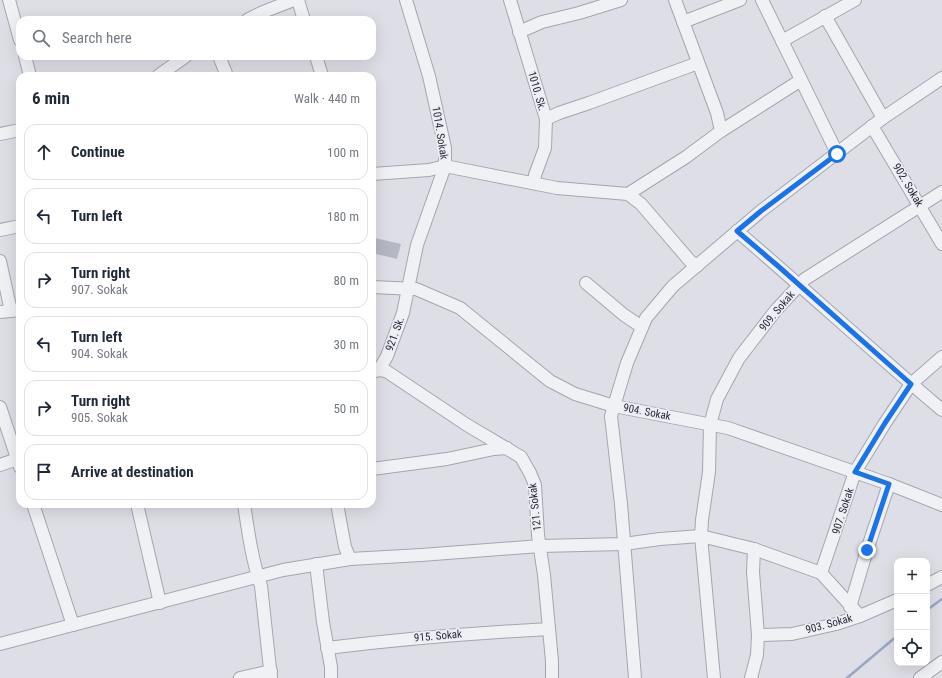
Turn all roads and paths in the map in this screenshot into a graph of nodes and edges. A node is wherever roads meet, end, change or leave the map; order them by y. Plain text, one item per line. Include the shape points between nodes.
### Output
1 (9, 0) edge
2 (294, 0) edge
3 (298, 0) edge
4 (406, 0) edge
5 (510, 0) edge
6 (620, 0) edge
7 (676, 0) edge
8 (740, 0) edge
9 (762, 0) edge
10 (855, 0) edge
11 (273, 4) edge
12 (254, 16) edge
13 (303, 16) edge
14 (825, 16) junction
15 (683, 22) junction
16 (16, 25) edge
17 (519, 32) junction
18 (782, 41) junction
19 (26, 60) edge
20 (180, 60) edge
21 (220, 60) edge
22 (317, 60) edge
23 (698, 63) junction
24 (29, 72) edge
25 (164, 72) edge
26 (225, 72) edge
27 (321, 72) edge
28 (942, 78) edge
29 (801, 80) junction
30 (883, 118) junction
31 (546, 119) junction
32 (872, 126) junction
33 (16, 131) edge
34 (721, 131) junction
35 (0, 134) edge
36 (837, 154) junction
37 (445, 166) junction
38 (376, 174) edge
39 (534, 183) junction
40 (942, 192) edge
41 (628, 194) junction
42 (920, 205) junction
43 (16, 227) edge
44 (0, 230) edge
45 (737, 231) junction
46 (942, 244) edge
47 (0, 261) edge
48 (697, 266) junction
49 (586, 283) dead end
50 (800, 285) junction
51 (376, 287) edge
52 (408, 288) junction
53 (10, 311) edge
54 (642, 327) junction
55 (942, 357) edge
56 (376, 370) edge
57 (376, 371) edge
58 (911, 384) junction
59 (614, 406) junction
60 (0, 407) edge
61 (942, 410) edge
62 (710, 425) junction
63 (506, 448) junction
64 (16, 453) edge
65 (16, 462) edge
66 (0, 465) edge
67 (376, 468) edge
68 (855, 472) junction
69 (889, 484) junction
70 (942, 506) edge
71 (34, 508) edge
72 (137, 508) edge
73 (245, 508) edge
74 (338, 508) edge
75 (701, 536) junction
76 (624, 544) junction
77 (540, 546) junction
78 (754, 549) junction
79 (350, 559) junction
80 (316, 564) junction
81 (821, 573) junction
82 (258, 577) junction
83 (942, 577) edge
84 (930, 583) edge
85 (894, 601) edge
86 (160, 603) junction
87 (850, 607) junction
88 (860, 616) junction
89 (73, 625) junction
90 (549, 629) junction
91 (758, 635) junction
92 (0, 644) edge
93 (327, 648) junction
94 (942, 662) edge
95 (271, 674) edge
96 (240, 678) edge
97 (331, 678) edge
98 (552, 678) edge
99 (635, 678) edge
100 (714, 678) edge
101 (751, 678) edge
102 (920, 678) edge

1 - 16 street
2 - 11 street
3 - 13 street
4 - 37 street, 1014. Sokak via 429,76 444,148
5 - 17 street, 1010. Sk.
6 - 17 street via 542,22
7 - 15 street
8 - 15 street
9 - 18 street
10 - 14 street
11 - 12 street
14 - 18 street
14 - 30 street
15 - 23 street
17 - 31 street, 1010. Sk.
18 - 29 street
19 - 24 street
20 - 25 street
21 - 26 street
22 - 27 street
23 - 31 street
23 - 34 street
28 - 30 street
29 - 34 street
29 - 36 street
30 - 32 street
31 - 39 street, 1010. Sk. via 545,148
32 - 36 street
32 - 42 street, 902. Sokak
33 - 35 street
34 - 41 street
36 - 45 street
37 - 38 street via 429,170
37 - 39 street
37 - 52 street, 1014. Sokak via 418,245
39 - 41 street via 557,188
40 - 42 street, 909. Sokak
41 - 48 street via 641,204
42 - 46 street, 902. Sokak
42 - 50 street, 909. Sokak via 805,279
43 - 44 street
45 - 48 street
45 - 50 street
47 - 53 street
48 - 54 street via 673,286 646,318
49 - 54 street
50 - 58 street
50 - 62 street, 909. Sokak via 776,310 740,358 717,399
51 - 52 street, 904. Sokak
52 - 56 street, 921. Sk. via 403,313 387,356
52 - 59 street, 904. Sokak via 460,308 550,381 575,394
54 - 59 street via 627,363
55 - 58 street, 907. Sokak
57 - 63 street, 121. Sokak via 386,371
58 - 61 street
58 - 68 street, 907. Sokak
59 - 62 street, 904. Sokak
59 - 76 street via 611,416
60 - 64 street
62 - 68 street, 904. Sokak via 728,428
62 - 75 street, 909. Sokak via 709,472
63 - 67 street
63 - 77 street, 121. Sokak via 521,457 532,479
65 - 66 street
68 - 69 street, 904. Sokak
68 - 81 street, 907. Sokak
69 - 70 street, 904. Sokak
69 - 87 street
71 - 89 street
72 - 86 street
73 - 82 street
74 - 79 street via 344,547
75 - 76 street
75 - 78 street
75 - 100 street, 909. Sokak
76 - 77 street
76 - 99 street
77 - 79 street
77 - 90 street, 121. Sokak
78 - 81 street
78 - 91 street via 753,572
79 - 80 street
80 - 82 street
80 - 93 street
81 - 87 street
82 - 86 street
82 - 95 street
83 - 84 street
85 - 88 street, 903. Sokak
86 - 89 street
87 - 88 street
88 - 91 street, 903. Sokak via 792,634
89 - 92 street
90 - 93 street, 915. Sokak via 397,639
90 - 98 street, 121. Sokak
91 - 101 street via 757,655
93 - 97 street
94 - 102 street
95 - 96 street

